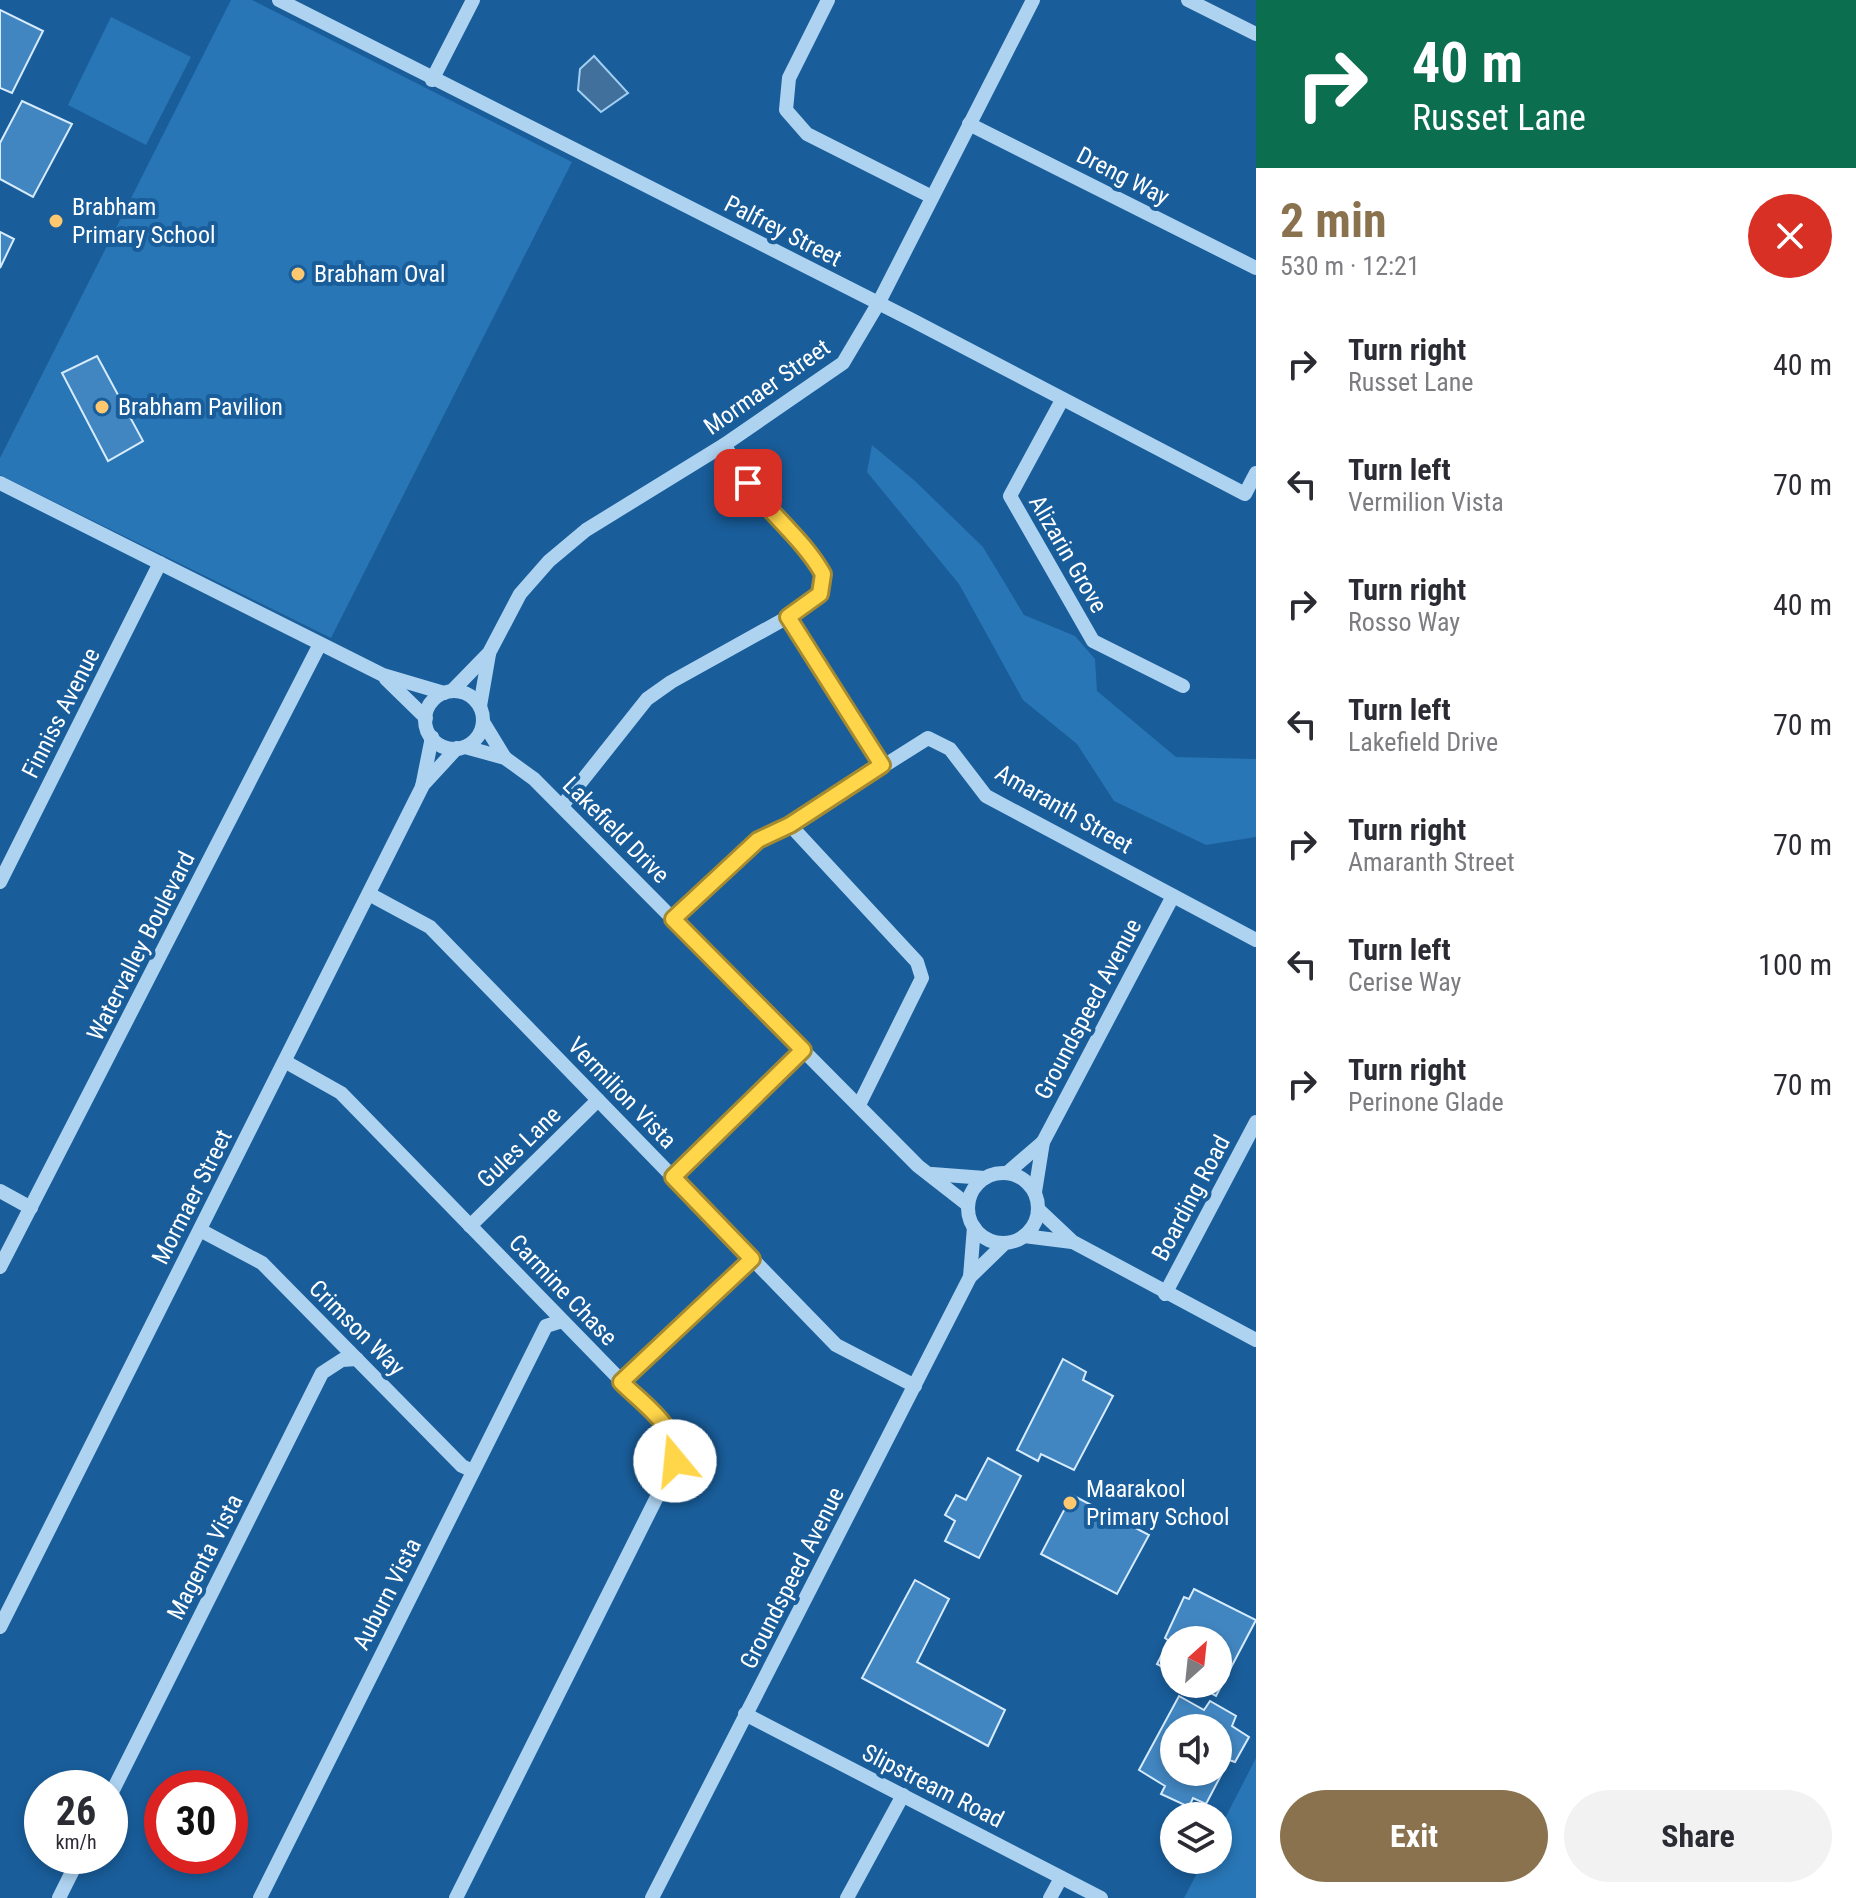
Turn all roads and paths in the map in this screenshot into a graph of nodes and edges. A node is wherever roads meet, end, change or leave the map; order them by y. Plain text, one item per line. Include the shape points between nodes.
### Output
1 (279, 0) edge
2 (473, 0) edge
3 (828, 0) edge
4 (1033, 0) edge
5 (1188, 0) edge
6 (1256, 34) edge
7 (432, 80) junction
8 (969, 124) junction
9 (932, 197) junction
10 (1256, 268) edge
11 (878, 304) junction
12 (1062, 400) junction
13 (724, 445) junction
14 (1256, 473) edge
15 (0, 483) edge
16 (160, 563) junction
17 (788, 617) junction
18 (320, 644) junction
19 (489, 653) junction
20 (383, 675) junction
21 (1183, 686) dead end
22 (448, 692) junction
23 (480, 706) junction
24 (426, 718) junction
25 (483, 722) junction
26 (432, 737) junction
27 (461, 748) junction
28 (505, 758) junction
29 (882, 765) junction
30 (422, 787) junction
31 (562, 806) junction
32 (790, 825) junction
33 (0, 882) edge
34 (369, 894) junction
35 (1173, 896) junction
36 (673, 919) junction
37 (1256, 940) edge
38 (803, 1050) junction
39 (286, 1062) junction
40 (598, 1100) junction
41 (859, 1105) junction
42 (1256, 1122) edge
43 (1043, 1142) junction
44 (925, 1170) junction
45 (1007, 1173) junction
46 (673, 1177) junction
47 (985, 1178) junction
48 (0, 1191) edge
49 (1035, 1192) junction
50 (968, 1205) junction
51 (31, 1208) junction
52 (1038, 1209) junction
53 (470, 1226) junction
54 (974, 1227) junction
55 (200, 1230) junction
56 (1024, 1236) junction
57 (1073, 1242) junction
58 (1005, 1243) junction
59 (752, 1259) junction
60 (0, 1267) edge
61 (970, 1277) junction
62 (1165, 1294) junction
63 (562, 1321) junction
64 (1256, 1340) edge
65 (357, 1359) junction
66 (621, 1382) junction
67 (915, 1386) junction
68 (473, 1471) junction
69 (0, 1627) edge
70 (745, 1714) junction
71 (123, 1770) edge
72 (903, 1795) junction
73 (71, 1874) edge
74 (1061, 1878) junction
75 (59, 1898) edge
76 (260, 1898) edge
77 (456, 1898) edge
78 (652, 1898) edge
79 (847, 1898) edge
80 (1050, 1898) edge
81 (1101, 1898) edge

1 - 7 street, Palfrey Street
2 - 7 street
3 - 9 street via 789,78 786,110 807,134
4 - 8 street, Mormaer Street
5 - 6 street
7 - 11 street, Palfrey Street
8 - 9 street, Mormaer Street
8 - 10 street, Dreng Way
9 - 11 street, Mormaer Street
11 - 12 street, Palfrey Street
11 - 13 street, Mormaer Street via 843,363
12 - 14 street, Palfrey Street via 1245,494
12 - 21 street, Alizarin Grove via 1010,496 1093,641
13 - 17 street via 767,509 813,556 823,574 820,594
13 - 19 street, Mormaer Street via 586,530 549,561 520,594
15 - 16 street
16 - 18 street
16 - 33 street, Finniss Avenue
17 - 29 street
17 - 31 street via 647,699
18 - 20 street
18 - 51 street, Watervalley Boulevard
19 - 22 street, Mormaer Street
19 - 23 street, Mormaer Street
20 - 22 street
20 - 24 street
22 - 23 street via 467,694
22 - 24 street via 432,702
23 - 25 street
24 - 26 street
25 - 27 street via 477,738
25 - 28 street, Lakefield Drive
26 - 27 street via 442,746
26 - 30 street, Mormaer Street
27 - 28 street, Lakefield Drive
27 - 30 street, Mormaer Street
28 - 31 street, Lakefield Drive
29 - 32 street, Amaranth Street
29 - 35 street, Amaranth Street via 928,738 950,749 986,796
30 - 34 street, Mormaer Street
31 - 36 street, Lakefield Drive
32 - 36 street, Amaranth Street via 758,840
32 - 41 street via 917,962 922,978
34 - 39 street, Mormaer Street
34 - 40 street, Vermilion Vista via 430,927
35 - 37 street, Amaranth Street
35 - 43 street, Groundspeed Avenue
36 - 38 street, Lakefield Drive
38 - 41 street, Lakefield Drive
38 - 46 street
39 - 53 street, Carmine Chase via 341,1093
39 - 55 street, Mormaer Street
40 - 46 street, Vermilion Vista
40 - 53 street, Gules Lane
41 - 44 street, Lakefield Drive
42 - 62 street, Boarding Road
43 - 45 street, Groundspeed Avenue
43 - 49 street, Groundspeed Avenue
44 - 47 street
44 - 50 street, Lakefield Drive
45 - 47 street
45 - 49 street
46 - 59 street, Vermilion Vista
47 - 50 street
48 - 51 street
49 - 52 street
50 - 54 street
51 - 60 street, Watervalley Boulevard
52 - 56 street
52 - 57 street
53 - 63 street, Carmine Chase
54 - 58 street via 991,1241
54 - 61 street, Groundspeed Avenue
55 - 65 street, Crimson Way via 262,1263
55 - 69 street, Mormaer Street
56 - 57 street
56 - 58 street
57 - 62 street
58 - 61 street, Groundspeed Avenue
59 - 66 street
59 - 67 street, Vermilion Vista via 836,1345
61 - 67 street, Groundspeed Avenue
62 - 64 street
63 - 66 street, Carmine Chase
63 - 68 street, Auburn Vista via 546,1326
65 - 68 street, Crimson Way via 462,1466
65 - 71 street, Magenta Vista via 342,1360 322,1373
66 - 77 street, Carmine Chase via 671,1432 677,1445 675,1461
67 - 70 street, Groundspeed Avenue
68 - 76 street, Auburn Vista
70 - 72 street, Slipstream Road
70 - 78 street, Groundspeed Avenue
72 - 74 street, Slipstream Road
72 - 79 street
73 - 75 street
74 - 80 street
74 - 81 street, Slipstream Road

